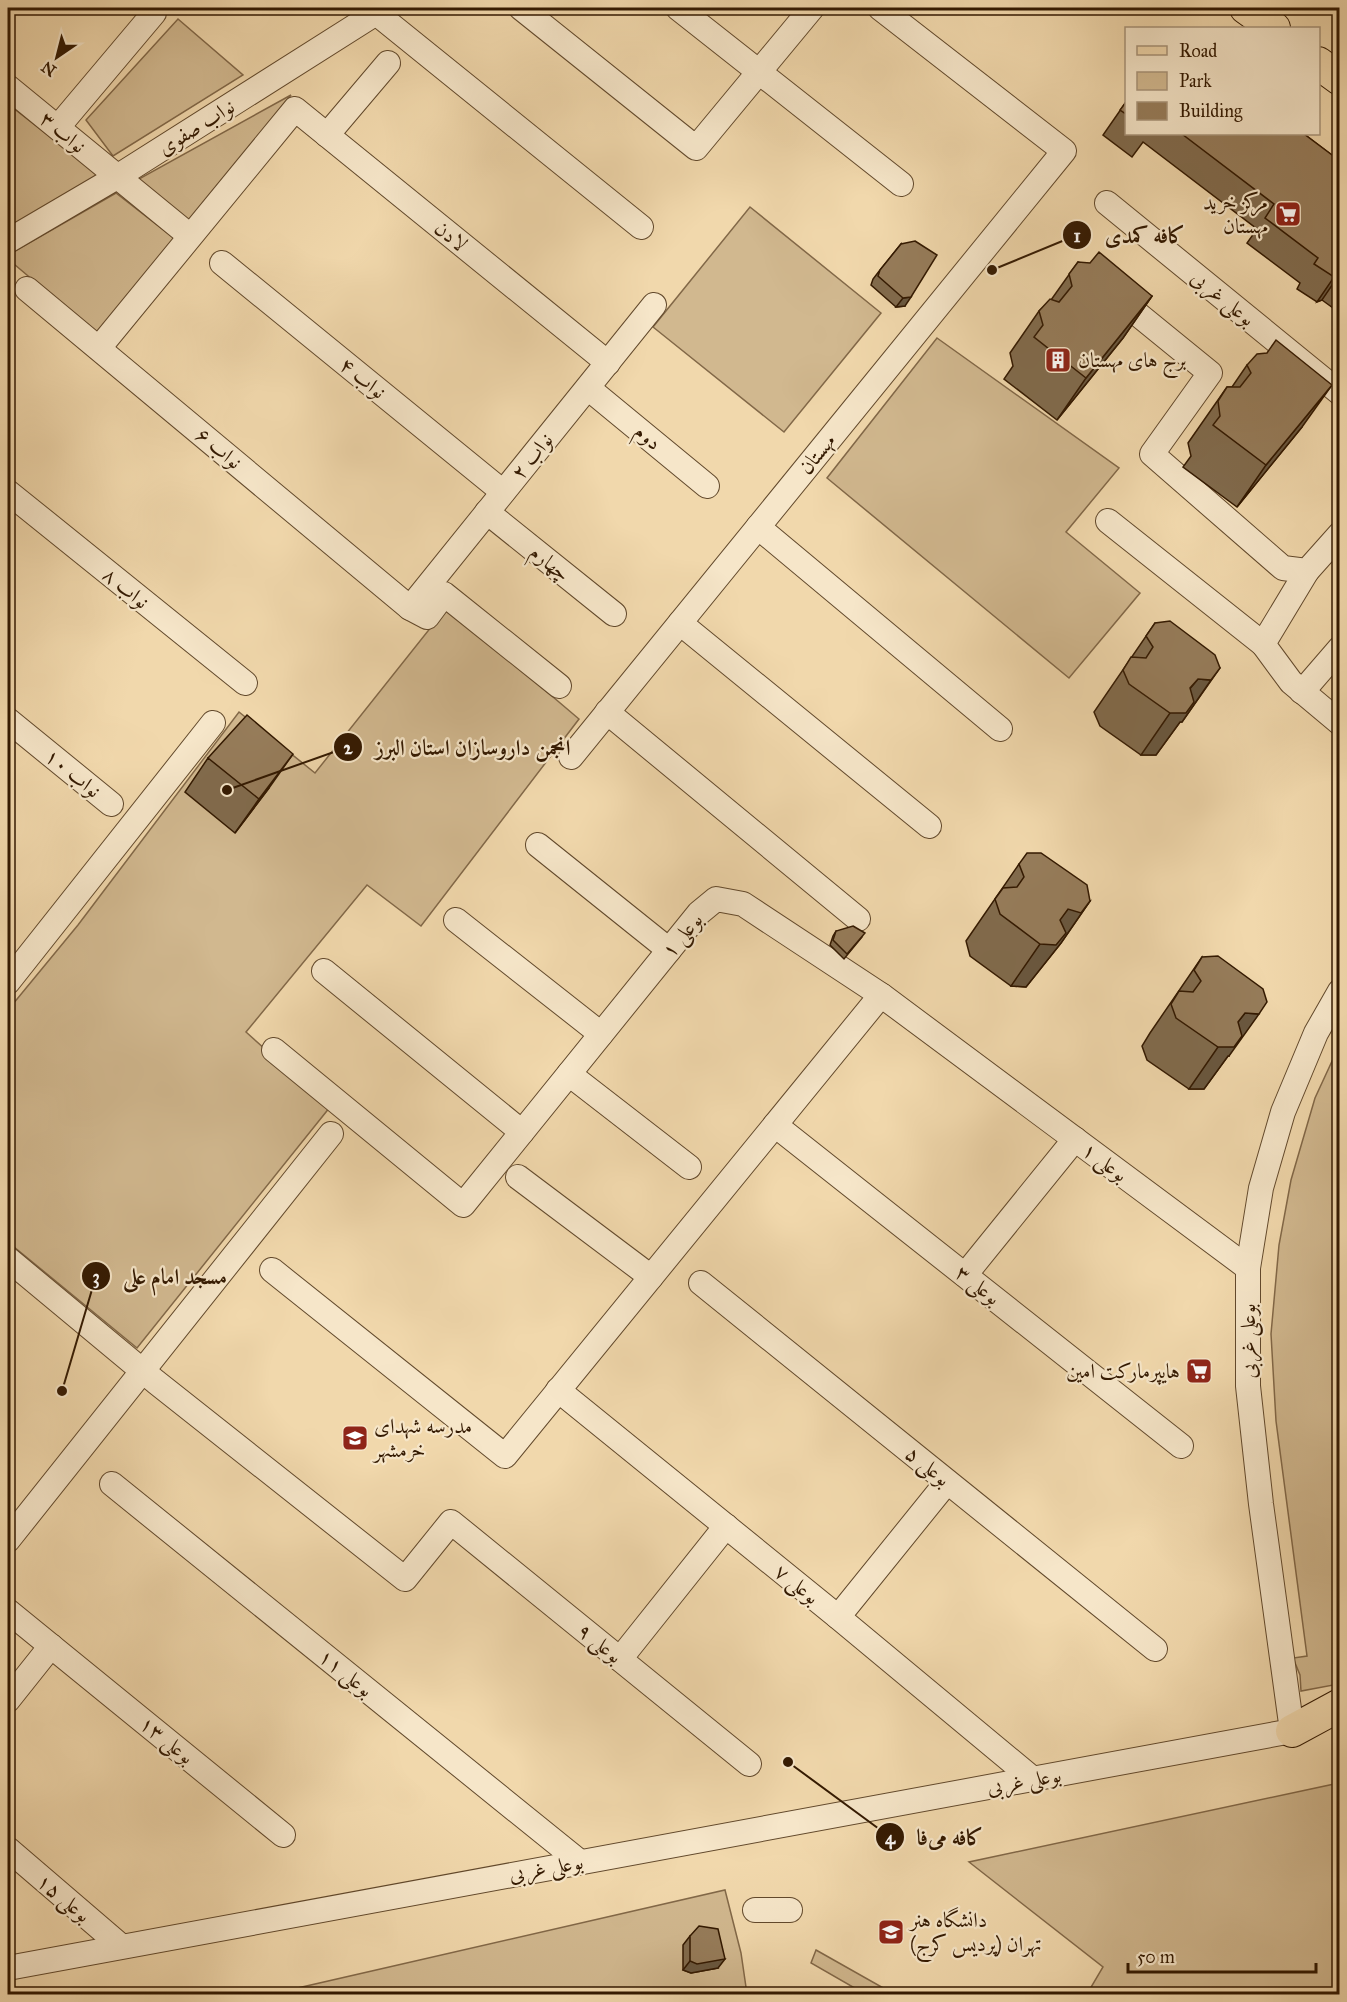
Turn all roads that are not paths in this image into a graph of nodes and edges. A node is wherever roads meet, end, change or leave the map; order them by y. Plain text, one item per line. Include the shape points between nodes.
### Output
1 (148, 8) edge
2 (521, 8) edge
3 (678, 8) edge
4 (812, 8) edge
5 (880, 8) edge
6 (1246, 8) edge
7 (378, 10) edge
8 (1273, 27) edge
9 (388, 63) dead end
10 (1320, 64) edge
11 (759, 71) junction
12 (1340, 79) edge
13 (8, 87) edge
14 (58, 127) junction
15 (327, 135) junction
16 (117, 177) junction
17 (901, 184) dead end
18 (1107, 203) dead end
19 (641, 227) dead end
20 (190, 236) junction
21 (8, 241) edge
22 (222, 263) dead end
23 (1093, 278) edge
24 (27, 289) dead end
25 (654, 305) dead end
26 (99, 348) junction
27 (608, 363) junction
28 (588, 388) junction
29 (1340, 393) edge
30 (707, 486) dead end
31 (8, 492) edge
32 (503, 492) junction
33 (487, 512) junction
34 (1108, 522) dead end
35 (758, 527) junction
36 (1340, 534) edge
37 (1307, 571) junction
38 (411, 608) junction
39 (614, 614) dead end
40 (680, 623) junction
41 (1263, 644) junction
42 (1340, 648) edge
43 (245, 683) dead end
44 (559, 686) dead end
45 (1302, 692) junction
46 (607, 712) junction
47 (8, 720) edge
48 (213, 723) dead end
49 (1340, 723) edge
50 (1000, 729) dead end
51 (571, 757) dead end
52 (111, 804) dead end
53 (929, 826) dead end
54 (538, 845) dead end
55 (858, 919) dead end
56 (456, 920) dead end
57 (669, 950) junction
58 (324, 971) dead end
59 (8, 982) edge
60 (1340, 991) edge
61 (881, 995) junction
62 (602, 1034) junction
63 (274, 1050) dead end
64 (568, 1074) junction
65 (775, 1125) junction
66 (522, 1131) junction
67 (331, 1134) dead end
68 (1075, 1139) junction
69 (688, 1167) dead end
70 (518, 1177) dead end
71 (10, 1266) edge
72 (1248, 1268) junction
73 (272, 1270) dead end
74 (965, 1275) junction
75 (651, 1277) junction
76 (701, 1283) dead end
77 (142, 1370) junction
78 (558, 1390) junction
79 (1181, 1446) dead end
80 (947, 1482) junction
81 (112, 1484) dead end
82 (726, 1526) junction
83 (8, 1540) edge
84 (8, 1611) edge
85 (838, 1617) junction
86 (51, 1646) junction
87 (1155, 1649) dead end
88 (620, 1659) junction
89 (8, 1700) edge
90 (1340, 1705) edge
91 (1340, 1721) edge
92 (1292, 1731) junction
93 (749, 1764) dead end
94 (1033, 1779) junction
95 (283, 1834) dead end
96 (8, 1849) edge
97 (580, 1862) junction
98 (755, 1910) dead end
99 (790, 1910) dead end
100 (121, 1946) junction
101 (8, 1968) edge

1 - 14 street via 154,13
2 - 11 street via 696,148
3 - 11 street
4 - 11 street
5 - 35 street, مهستان via 1064,151
6 - 8 main road
7 - 16 street, نواب صفوی
7 - 19 street
9 - 15 street
10 - 12 main road
11 - 17 street
13 - 14 street, نواب ۳
14 - 16 street, نواب ۳
15 - 20 street, لادن via 295,109
15 - 27 street, لادن
16 - 20 street
16 - 21 street, نواب صفوی
18 - 29 street, بوعلی غربی
20 - 26 street
22 - 32 street, نواب ۴
23 - 37 street via 1210,373 1152,454 1283,568
24 - 26 street, نواب ۶
25 - 27 street, نواب ۲
26 - 38 street, نواب ۶
27 - 28 street, نواب ۲
28 - 30 street, دوم
28 - 32 street, نواب ۲
31 - 43 street, نواب ۸
32 - 33 street, نواب ۲
33 - 38 street, نواب ۲
33 - 39 street, چهارم
34 - 41 street
35 - 40 street, مهستان
35 - 50 street
36 - 37 street
37 - 41 street
38 - 44 street via 427,616 444,594
40 - 46 street, مهستان
40 - 53 street
41 - 45 street
42 - 45 street
45 - 49 street
46 - 51 street, مهستان
46 - 55 street
47 - 52 street, نواب ۱۰
48 - 59 street
54 - 57 street
56 - 62 street
57 - 61 street, بوعلی ۱ via 699,913 716,899 743,904
57 - 62 street, بوعلی ۱
58 - 66 street
60 - 72 street, بوعلی غربی via 1316,1034 1283,1112 1261,1188
61 - 65 street
61 - 68 street, بوعلی ۱
62 - 64 street, بوعلی ۱
63 - 66 street, بوعلی ۱ via 463,1205
64 - 66 street, بوعلی ۱
64 - 69 street
65 - 74 street, بوعلی ۳
65 - 75 street
67 - 77 street
68 - 72 street, بوعلی ۱
68 - 74 street
70 - 75 street
71 - 77 street
72 - 92 street, بوعلی غربی via 1248,1386
73 - 78 street via 505,1456
74 - 79 street, بوعلی ۳
75 - 78 street
76 - 80 street, بوعلی ۵
77 - 83 street
77 - 88 street, بوعلی ۹ via 405,1579 451,1522
78 - 82 street, بوعلی ۷
80 - 85 street
80 - 87 street, بوعلی ۵
81 - 97 street, بوعلی ۱۱
82 - 85 street, بوعلی ۷
82 - 88 street
84 - 86 street, بوعلی ۱۳
85 - 94 street, بوعلی ۷
86 - 89 street
86 - 95 street, بوعلی ۱۳
88 - 93 street, بوعلی ۹
90 - 92 main road
91 - 92 main road
92 - 94 street, بوعلی غربی
94 - 97 street, بوعلی غربی
96 - 100 street, بوعلی ۱۵
97 - 100 street, بوعلی غربی
98 - 99 street
100 - 101 street, بوعلی غربی

